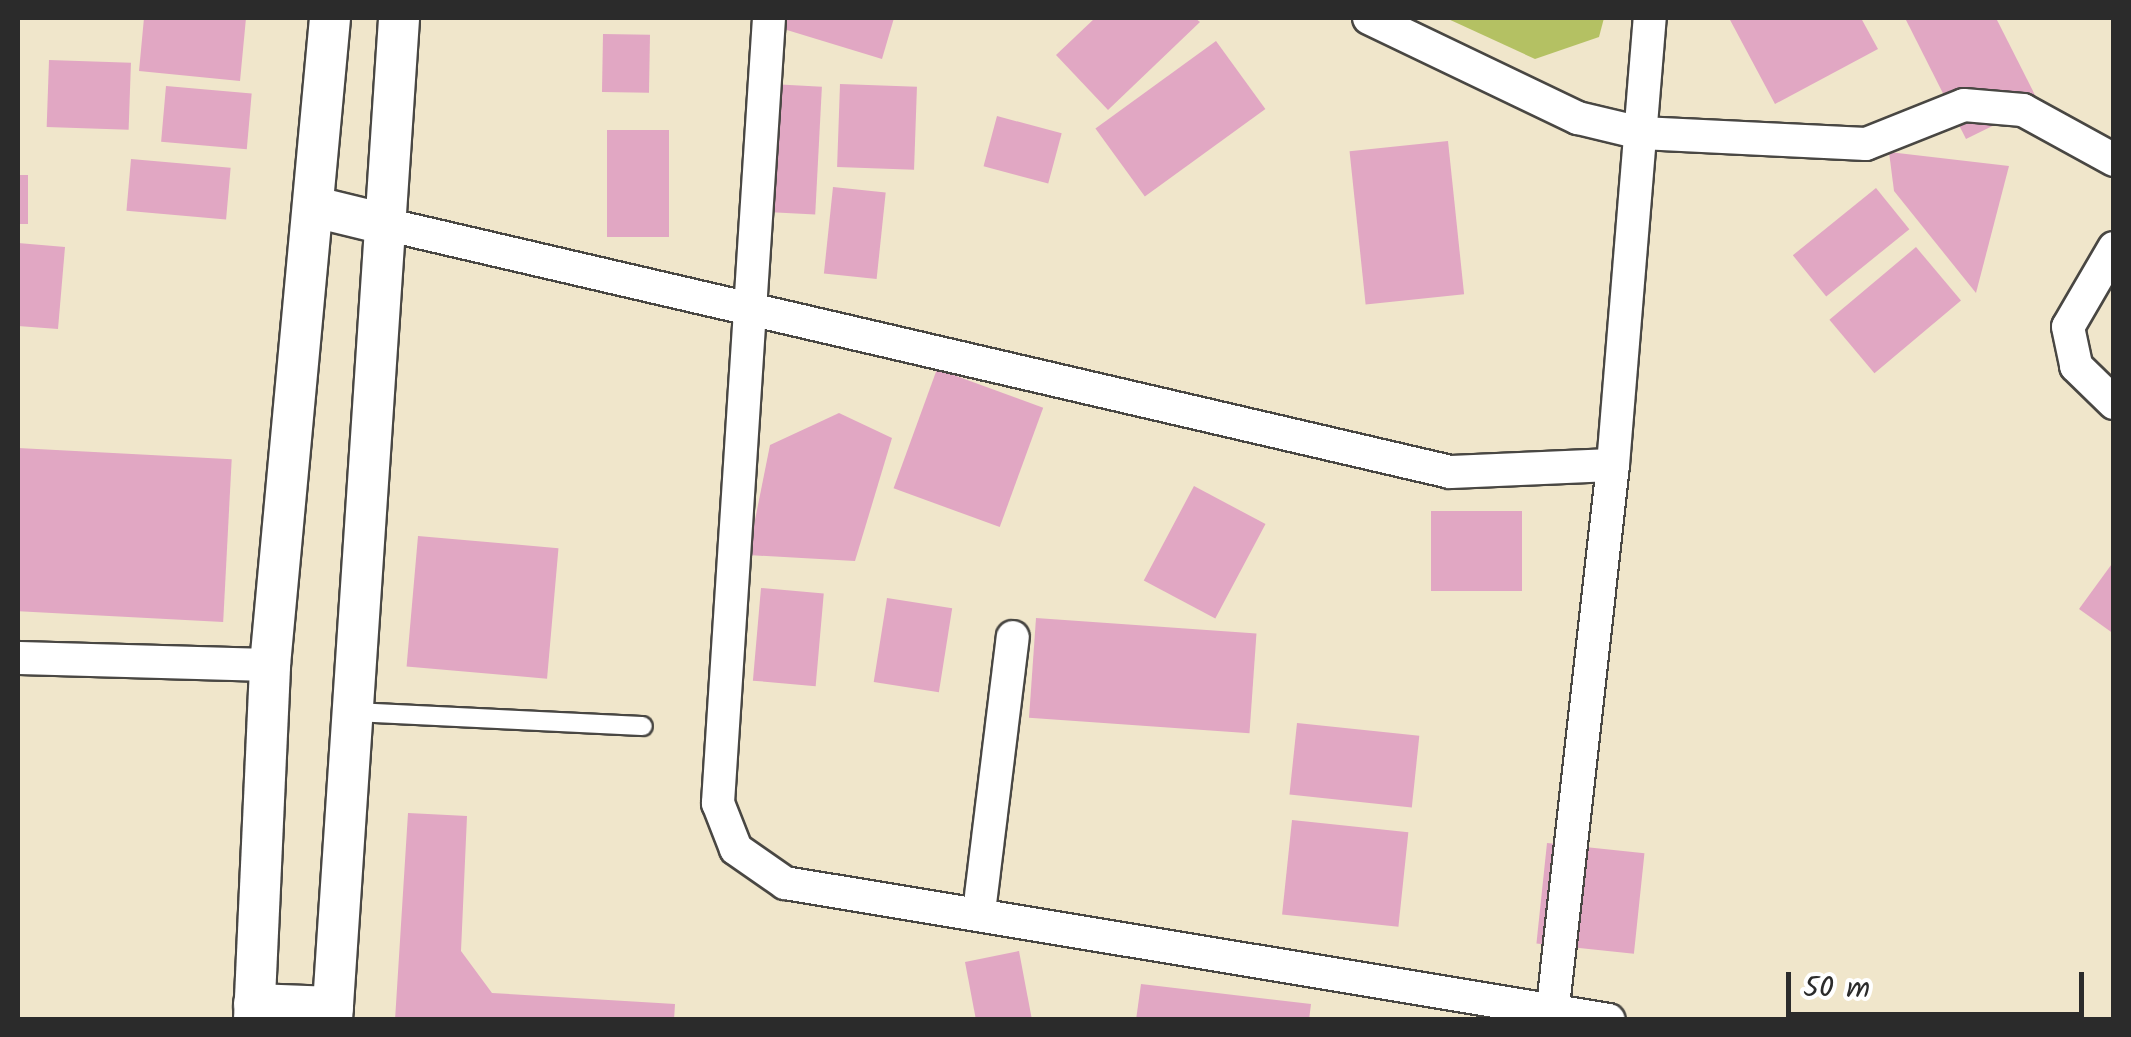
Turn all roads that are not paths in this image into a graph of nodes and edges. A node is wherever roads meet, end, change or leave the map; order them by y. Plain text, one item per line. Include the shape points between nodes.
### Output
1 (330, 18) edge
2 (398, 18) edge
3 (769, 18) edge
4 (1368, 18) edge
5 (1650, 18) edge
6 (1640, 133) junction
7 (2114, 160) edge
8 (315, 208) junction
9 (389, 225) junction
10 (2113, 251) edge
11 (748, 302) junction
12 (2114, 403) edge
13 (1613, 465) junction
14 (1013, 637) dead end
15 (18, 658) edge
16 (270, 665) junction
17 (353, 712) junction
18 (643, 726) dead end
19 (979, 912) junction
20 (1552, 1006) junction
21 (254, 1012) edge
22 (332, 1013) edge
23 (1610, 1020) edge

1 - 8 street
2 - 9 street
3 - 11 street
4 - 6 street via 1578,118
5 - 6 street
6 - 7 street via 1851,145 1964,105 2023,110
6 - 13 street
8 - 9 street
8 - 16 street
9 - 11 street
9 - 17 street
10 - 12 street via 2068,327 2076,366
11 - 13 street via 1450,472
11 - 19 street via 718,802 736,849 784,883
13 - 20 street
14 - 19 street
15 - 16 street
16 - 21 street
17 - 18 lane
17 - 22 street
19 - 20 street
20 - 23 street
21 - 22 street

